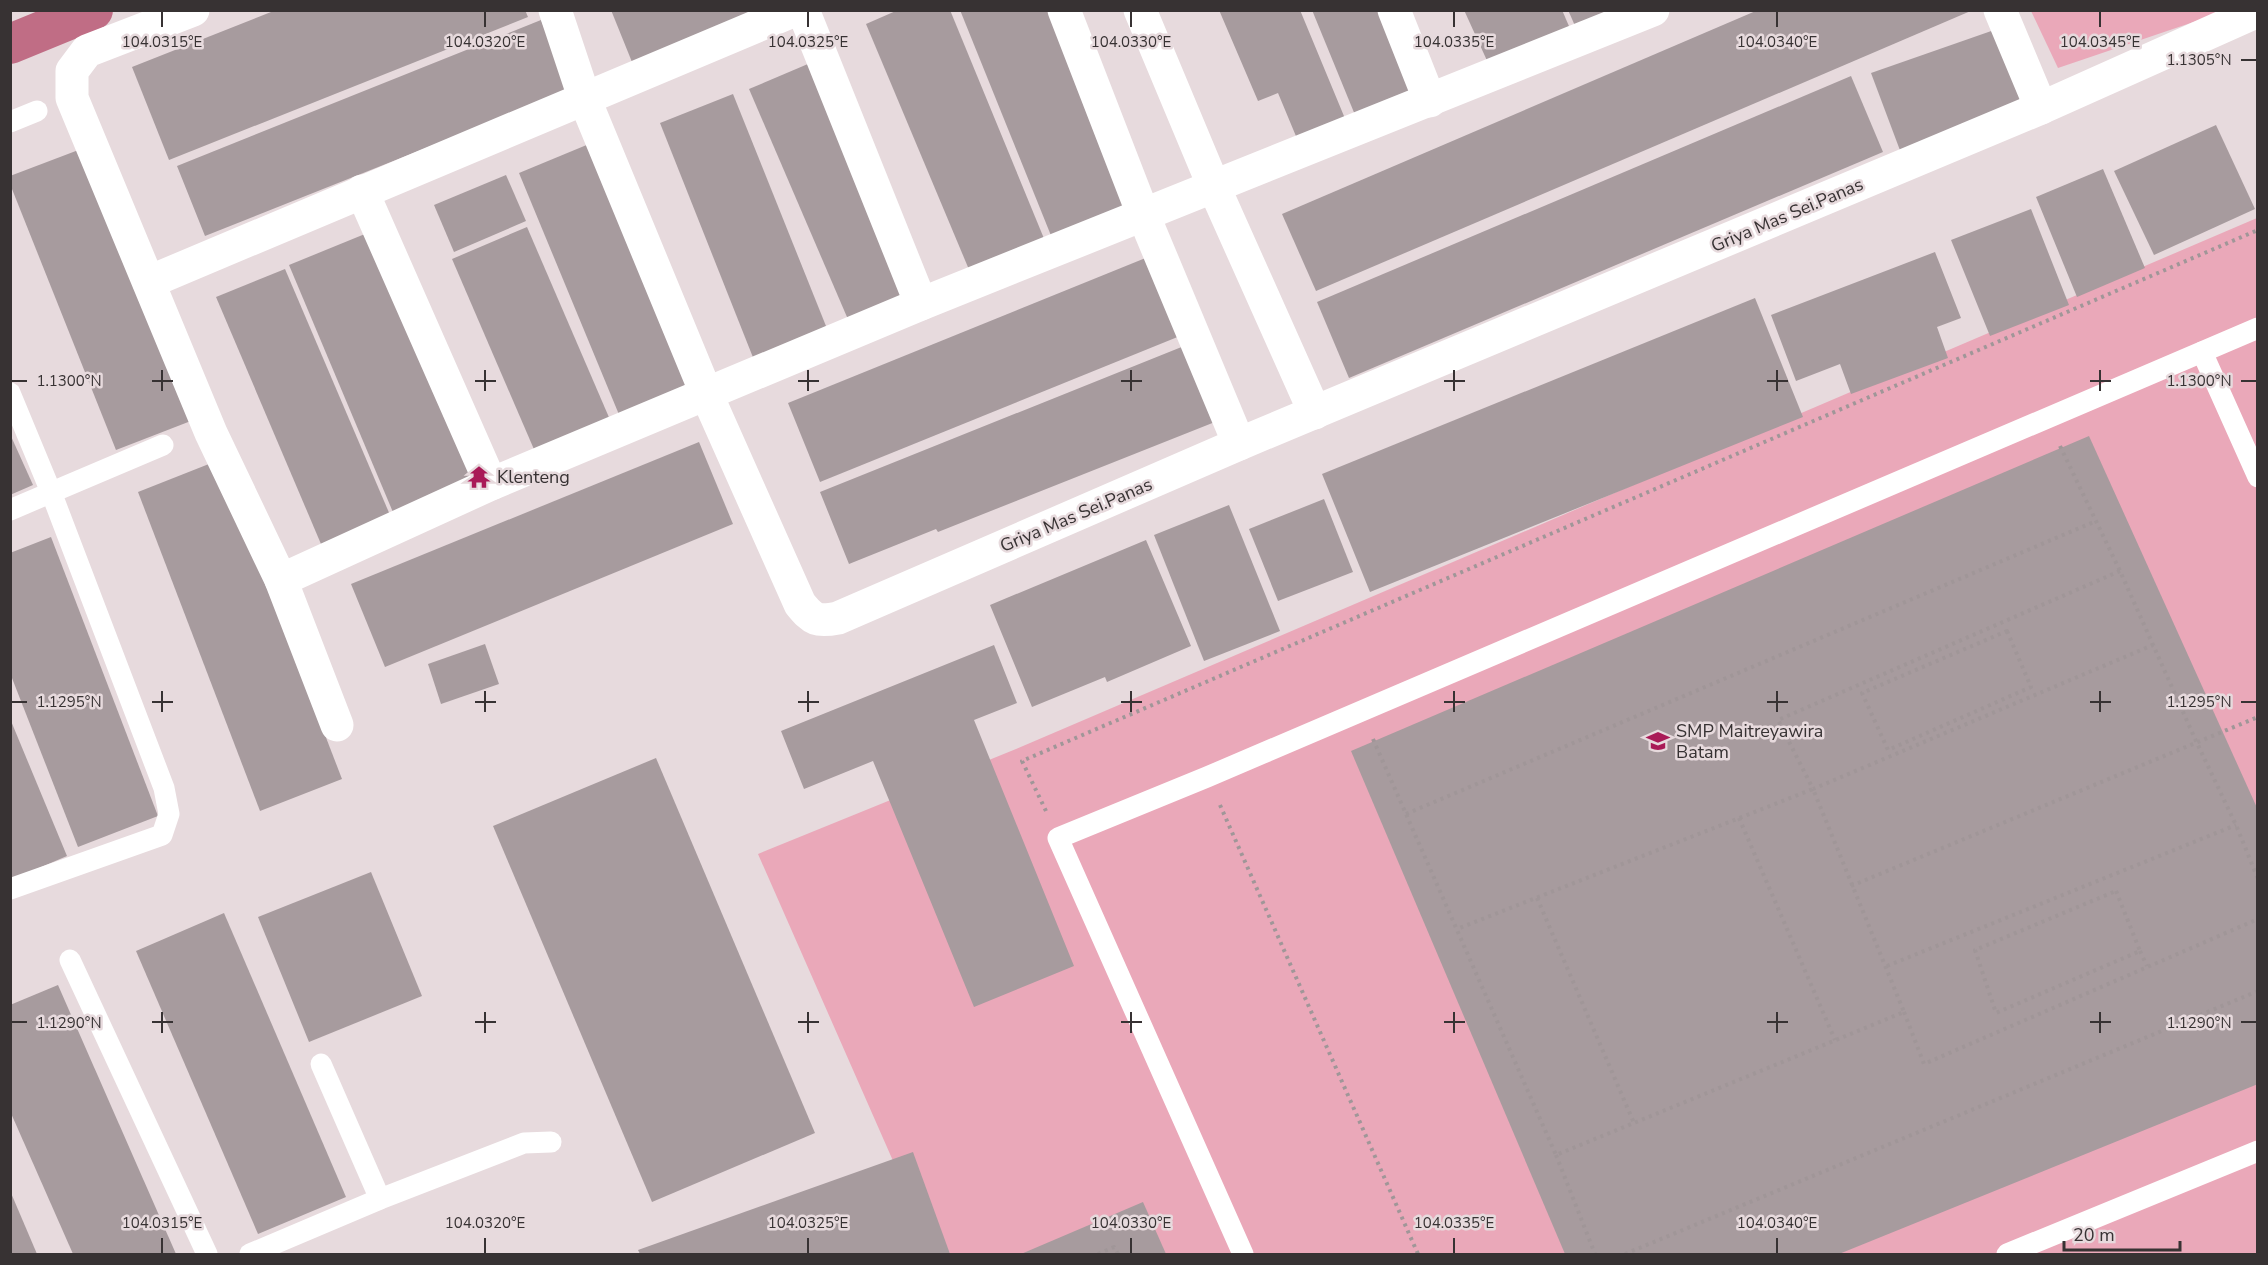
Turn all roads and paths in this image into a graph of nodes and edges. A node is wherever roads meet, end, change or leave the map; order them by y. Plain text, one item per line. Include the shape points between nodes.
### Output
1 (193, 10) edge
2 (555, 10) edge
3 (795, 10) edge
4 (803, 10) edge
5 (1064, 10) edge
6 (1140, 10) edge
7 (1394, 10) edge
8 (2000, 10) edge
9 (2258, 11) edge
10 (1644, 12) edge
11 (585, 100) junction
12 (1430, 101) junction
13 (2041, 108) junction
14 (37, 111) dead end
15 (10, 122) edge
16 (1214, 187) junction
17 (362, 191) junction
18 (1143, 214) junction
19 (2258, 230) edge
20 (149, 282) junction
21 (921, 304) junction
22 (2258, 328) edge
23 (2202, 352) junction
24 (10, 393) edge
25 (706, 393) junction
26 (1315, 413) junction
27 (2047, 418) junction
28 (1239, 444) junction
29 (163, 445) dead end
30 (2258, 477) edge
31 (491, 484) junction
32 (51, 492) junction
33 (10, 510) edge
34 (2096, 520) junction
35 (2120, 571) junction
36 (281, 580) junction
37 (2002, 622) junction
38 (2007, 631) junction
39 (2153, 645) junction
40 (1360, 711) junction
41 (2258, 717) edge
42 (337, 725) dead end
43 (2196, 741) junction
44 (1207, 777) junction
45 (1813, 789) junction
46 (1406, 814) junction
47 (1739, 818) junction
48 (2236, 825) junction
49 (1058, 838) junction
50 (2258, 879) edge
51 (1851, 886) junction
52 (10, 889) edge
53 (1537, 898) junction
54 (2258, 919) edge
55 (1457, 929) junction
56 (2140, 951) junction
57 (70, 960) dead end
58 (1887, 966) junction
59 (2147, 967) junction
60 (2258, 990) edge
61 (1904, 1012) junction
62 (1835, 1040) junction
63 (321, 1064) dead end
64 (1634, 1123) junction
65 (551, 1142) dead end
66 (2258, 1151) edge
67 (1556, 1155) junction
68 (380, 1199) junction
69 (207, 1254) edge
70 (250, 1254) edge
71 (1098, 1254) edge
72 (1118, 1254) edge
73 (1243, 1254) edge
74 (1418, 1254) edge
75 (1595, 1254) edge
76 (1625, 1254) edge
77 (2007, 1254) edge

1 - 20 street via 87,51 72,71 72,98
2 - 11 street
3 - 11 street
4 - 21 street
5 - 18 street
6 - 16 street
7 - 12 street
8 - 13 street
9 - 13 street, Griya Mas Sei.Panas
10 - 12 street
11 - 17 street
11 - 25 street
12 - 16 street
13 - 26 street, Griya Mas Sei.Panas
14 - 15 lane
16 - 18 street
16 - 26 street
17 - 20 street
17 - 31 street
18 - 21 street
18 - 28 street
19 - 49 path via 1022,761
20 - 36 street via 211,433
21 - 25 street
22 - 23 lane
23 - 27 lane
23 - 30 lane
24 - 32 lane
25 - 28 street, Griya Mas Sei.Panas via 800,604 810,617 822,621 838,618
25 - 31 street
26 - 28 street, Griya Mas Sei.Panas
27 - 34 path
27 - 40 lane
29 - 32 lane
31 - 36 street
32 - 33 lane
32 - 52 lane via 164,788 169,814 162,835
34 - 35 path
34 - 46 path
35 - 37 path
35 - 39 path
36 - 42 street
37 - 38 path
37 - 45 path via 1778,720
38 - 38 path via 2031,687 1888,750 1862,693
39 - 43 path
39 - 45 path
40 - 44 lane
40 - 46 path
41 - 43 path
43 - 48 path
43 - 51 path
44 - 49 lane
44 - 74 path
45 - 47 path
45 - 51 path
46 - 55 path
47 - 53 path
47 - 62 path
48 - 50 path
48 - 58 path
49 - 73 lane
51 - 58 path
53 - 55 path
53 - 64 path
54 - 59 path
55 - 67 path
56 - 56 path via 2116,891 1975,950 1996,1013
56 - 59 path
57 - 69 lane
58 - 61 path
59 - 61 path via 1924,1064
60 - 76 path
61 - 62 path
62 - 64 path
63 - 68 lane
64 - 67 path
65 - 68 lane via 524,1143
66 - 77 lane
67 - 75 path
68 - 70 lane
71 - 72 path via 1114,1247

